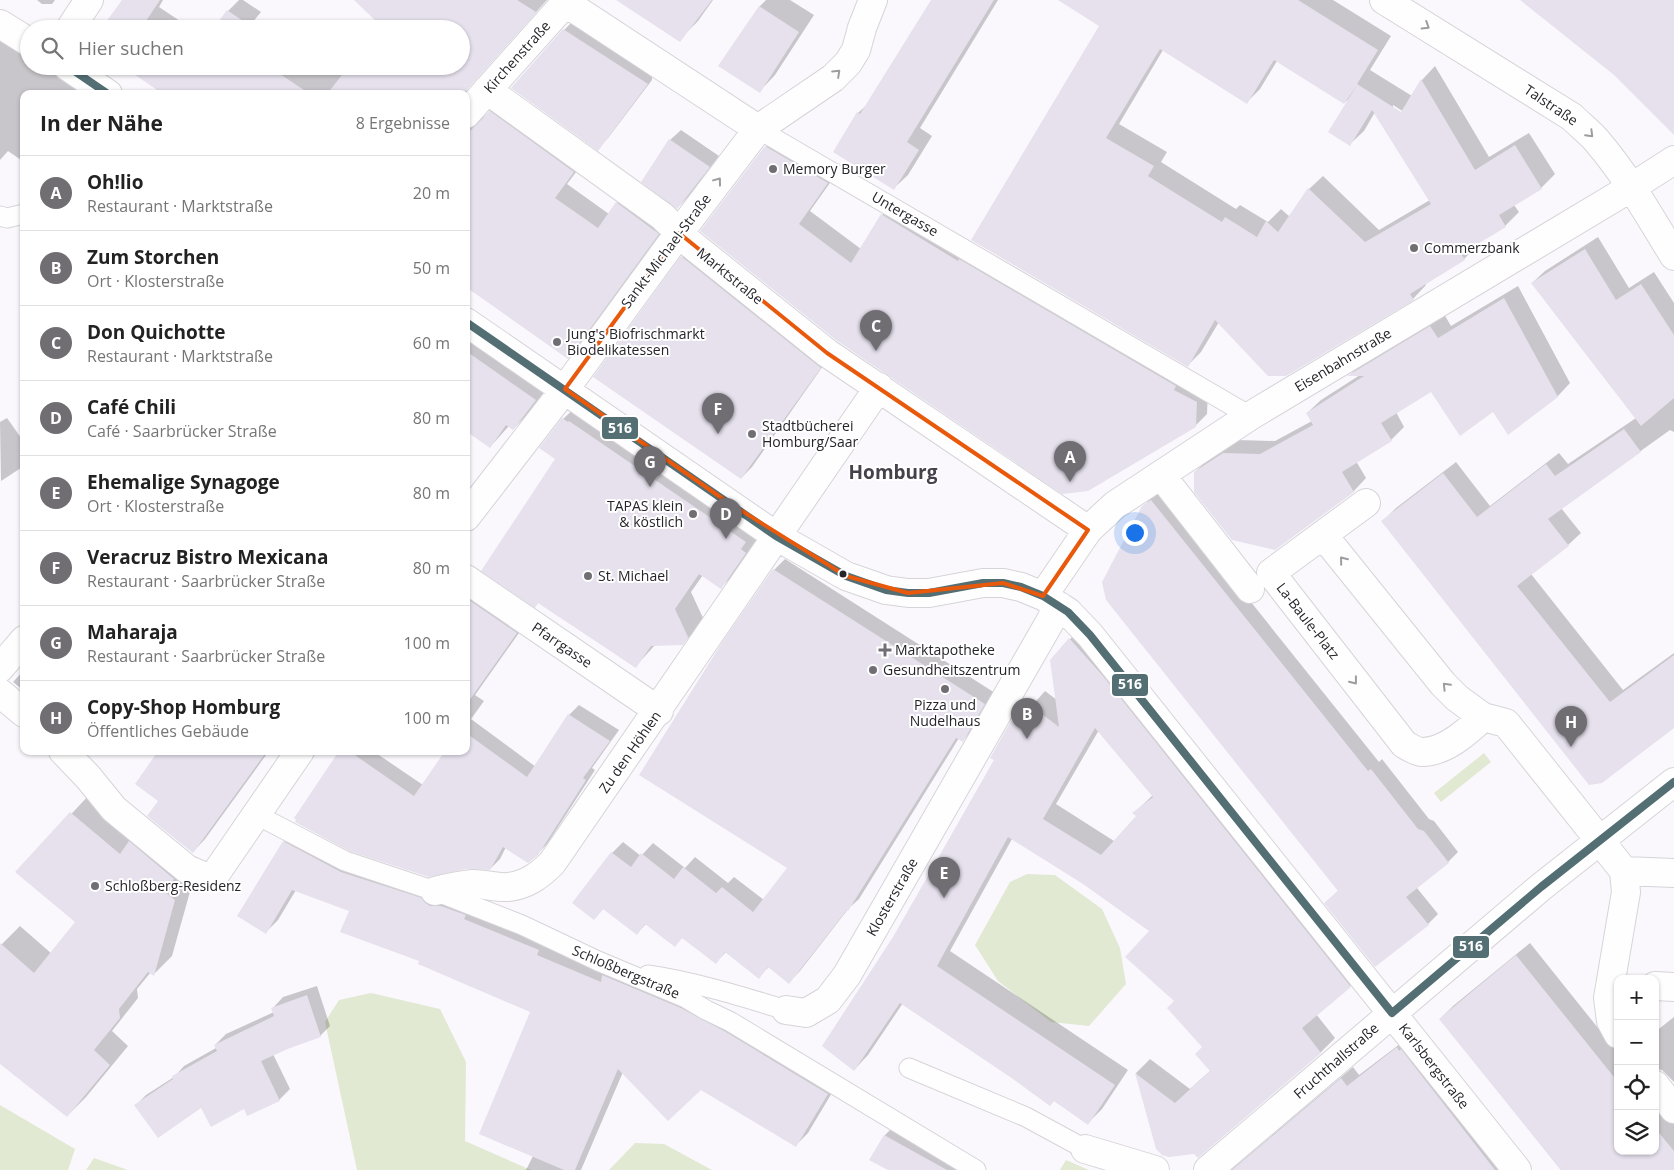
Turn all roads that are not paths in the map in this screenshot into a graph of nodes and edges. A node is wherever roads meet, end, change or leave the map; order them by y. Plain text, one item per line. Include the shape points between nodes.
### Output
1 (89, 0) edge
2 (1384, 0) edge
3 (567, 1) edge
4 (866, 3) edge
5 (76, 20) edge
6 (0, 24) edge
7 (20, 36) edge
8 (80, 75) edge
9 (102, 90) edge
10 (487, 90) junction
11 (470, 109) edge
12 (758, 129) junction
13 (1674, 160) edge
14 (1632, 187) junction
15 (20, 215) edge
16 (0, 216) edge
17 (679, 232) junction
18 (1674, 256) edge
19 (470, 325) edge
20 (879, 387) junction
21 (565, 389) junction
22 (1250, 416) junction
23 (1161, 475) junction
24 (1366, 503) dead end
25 (470, 512) edge
26 (1088, 530) junction
27 (1323, 535) junction
28 (776, 536) junction
29 (470, 582) edge
30 (1250, 590) dead end
31 (1051, 601) junction
32 (20, 645) edge
33 (0, 668) edge
34 (0, 693) edge
35 (20, 710) edge
36 (659, 710) junction
37 (1483, 717) junction
38 (67, 755) edge
39 (297, 755) edge
40 (1674, 782) edge
41 (255, 814) junction
42 (1599, 840) junction
43 (1624, 871) junction
44 (1674, 874) edge
45 (435, 891) junction
46 (622, 971) junction
47 (1615, 975) edge
48 (1614, 984) edge
49 (1659, 986) edge
50 (1674, 987) edge
51 (786, 1010) joint
52 (1392, 1013) junction
53 (1614, 1027) edge
54 (909, 1068) dead end
55 (1659, 1090) edge
56 (1674, 1108) edge
57 (1085, 1149) joint
58 (976, 1170) edge
59 (1155, 1170) edge
60 (1208, 1170) edge
61 (1517, 1170) edge

1 - 5 street
2 -> 14 street, Talstraße via 1572,117 1596,140
3 - 10 street, Kirchenstraße
3 - 12 street, Untergasse
12 -> 4 street, Sankt-Michael-Straße via 833,78 848,63 856,50
6 - 7 street
8 - 9 street
10 - 11 street, Kirchenstraße
10 - 17 street, Marktstraße via 662,216
17 -> 12 street, Sankt-Michael-Straße
12 - 22 lane, Untergasse
13 - 14 street, Eisenbahnstraße
14 - 18 street, Talstraße
14 - 22 street, Eisenbahnstraße
15 - 16 lane
17 - 20 street, Marktstraße via 827,353
17 - 21 street, Sankt-Michael-Straße
19 - 21 street, Karlsbergstraße
20 - 26 street, Marktstraße
20 - 28 street
21 - 25 street, Sankt-Michael-Straße
21 - 28 street, Karlsbergstraße
22 - 23 street, Eisenbahnstraße
23 - 26 street, Eisenbahnstraße via 1115,505
23 - 30 street
24 - 27 street
26 - 31 street, Eisenbahnstraße
37 -> 27 street via 1443,684
27 -> 37 street, La-Baule-Platz via 1271,573 1404,744 1420,752 1440,748
28 - 31 street, Karlsbergstraße via 846,576 886,590 929,593 983,583 1003,583 1022,587
28 - 36 street, Zu den Höhlen
29 - 36 street, Pfarrgasse
31 - 51 street, Klosterstraße via 847,975 828,1000 806,1013
31 - 52 street, Karlsbergstraße via 1068,612 1090,634
32 - 33 street
34 - 35 street
36 - 45 street, Zu den Höhlen via 552,863 541,874 508,887 474,884
37 - 42 street via 1506,723
38 - 41 street via 114,809 187,869 203,876 214,876
39 - 41 street
40 - 42 street, Fruchthallstraße
41 - 45 lane, Schloßbergstraße via 345,861
42 - 43 street
42 - 52 street, Fruchthallstraße
43 - 44 street
43 - 47 street via 1626,892
45 - 46 lane, Schloßbergstraße
46 - 51 lane, Klosterstraße via 713,988
46 - 58 lane, Schloßbergstraße via 686,998 731,1022
48 - 53 street via 1608,998
49 - 50 street
52 - 60 street, Fruchthallstraße
52 - 61 street, Karlsbergstraße
54 - 57 lane via 1026,1117
55 - 56 street
57 - 59 street

